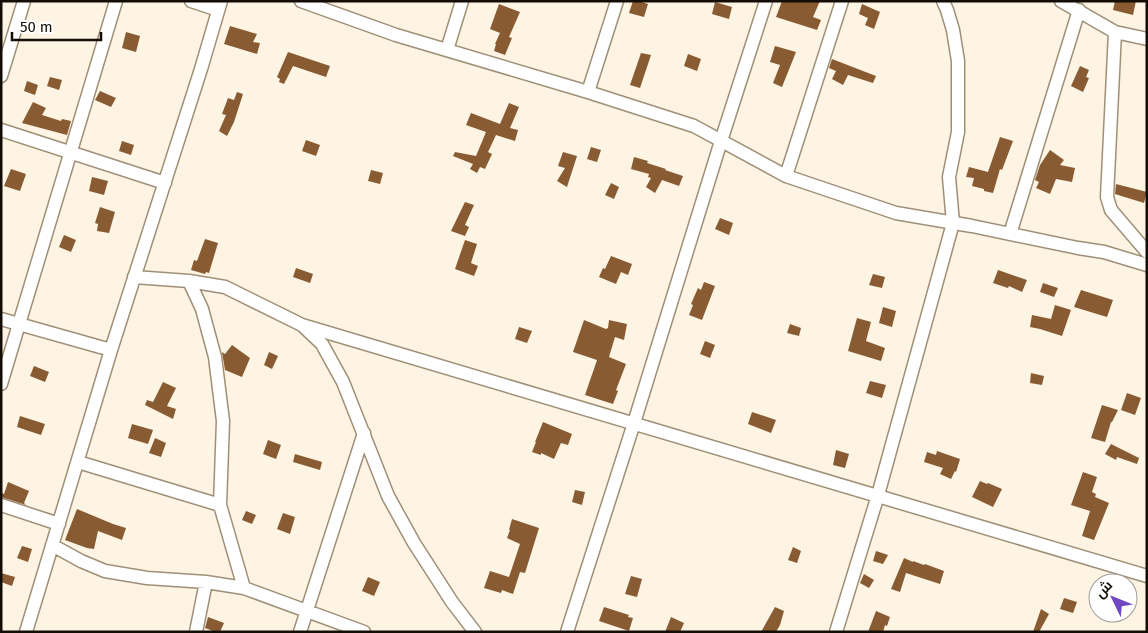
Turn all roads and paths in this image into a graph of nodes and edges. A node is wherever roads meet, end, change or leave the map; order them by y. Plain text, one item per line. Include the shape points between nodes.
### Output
1 (24, 1) edge
2 (116, 1) edge
3 (191, 1) edge
4 (301, 1) edge
5 (462, 1) edge
6 (617, 1) edge
7 (766, 1) edge
8 (842, 1) edge
9 (943, 1) edge
10 (1061, 1) edge
11 (220, 5) edge
12 (1079, 10) junction
13 (1115, 32) junction
14 (1146, 36) edge
15 (447, 50) junction
16 (1, 76) edge
17 (588, 92) junction
18 (1, 130) edge
19 (720, 141) junction
20 (71, 152) junction
21 (786, 176) junction
22 (165, 183) junction
23 (953, 223) junction
24 (1010, 234) junction
25 (1147, 252) edge
26 (1147, 265) edge
27 (134, 277) junction
28 (189, 281) junction
29 (1, 320) edge
30 (19, 325) junction
31 (302, 325) junction
32 (111, 350) junction
33 (1, 384) edge
34 (634, 423) junction
35 (364, 433) junction
36 (78, 462) junction
37 (878, 495) junction
38 (1, 505) edge
39 (220, 505) junction
40 (59, 524) junction
41 (52, 545) junction
42 (1147, 576) edge
43 (206, 582) junction
44 (244, 588) junction
45 (307, 611) junction
46 (26, 632) edge
47 (196, 632) edge
48 (300, 632) edge
49 (364, 632) edge
50 (475, 632) edge
51 (567, 632) edge
52 (836, 632) edge

1 - 16 street
2 - 20 street
3 - 11 street
4 - 15 street
5 - 15 street
6 - 17 street
7 - 19 street
8 - 21 street
9 - 23 street via 954,30 958,61 958,132 949,177
10 - 12 street
11 - 22 street
12 - 13 street
12 - 24 street
13 - 14 street
13 - 25 street via 1107,197 1111,210
15 - 17 street
17 - 19 street via 694,126
18 - 20 street
19 - 21 street
19 - 34 street
20 - 22 street
20 - 30 street
21 - 23 street via 896,213
22 - 27 street
23 - 24 street
23 - 37 street
24 - 26 street via 1104,252
27 - 28 street
27 - 32 street
28 - 31 street via 225,288
28 - 39 street via 202,308 215,357 222,421
29 - 30 street
30 - 32 street
30 - 33 street
31 - 34 street
31 - 35 street via 322,344 343,382
32 - 36 street
34 - 37 street
34 - 51 street
35 - 45 street
35 - 50 street via 388,496 414,543
36 - 39 street
36 - 40 street
37 - 42 street
37 - 52 street
38 - 40 street
39 - 44 street
40 - 41 street
41 - 43 street via 105,571
41 - 46 street
43 - 44 street
43 - 47 street
44 - 45 street
45 - 48 street
45 - 49 street

